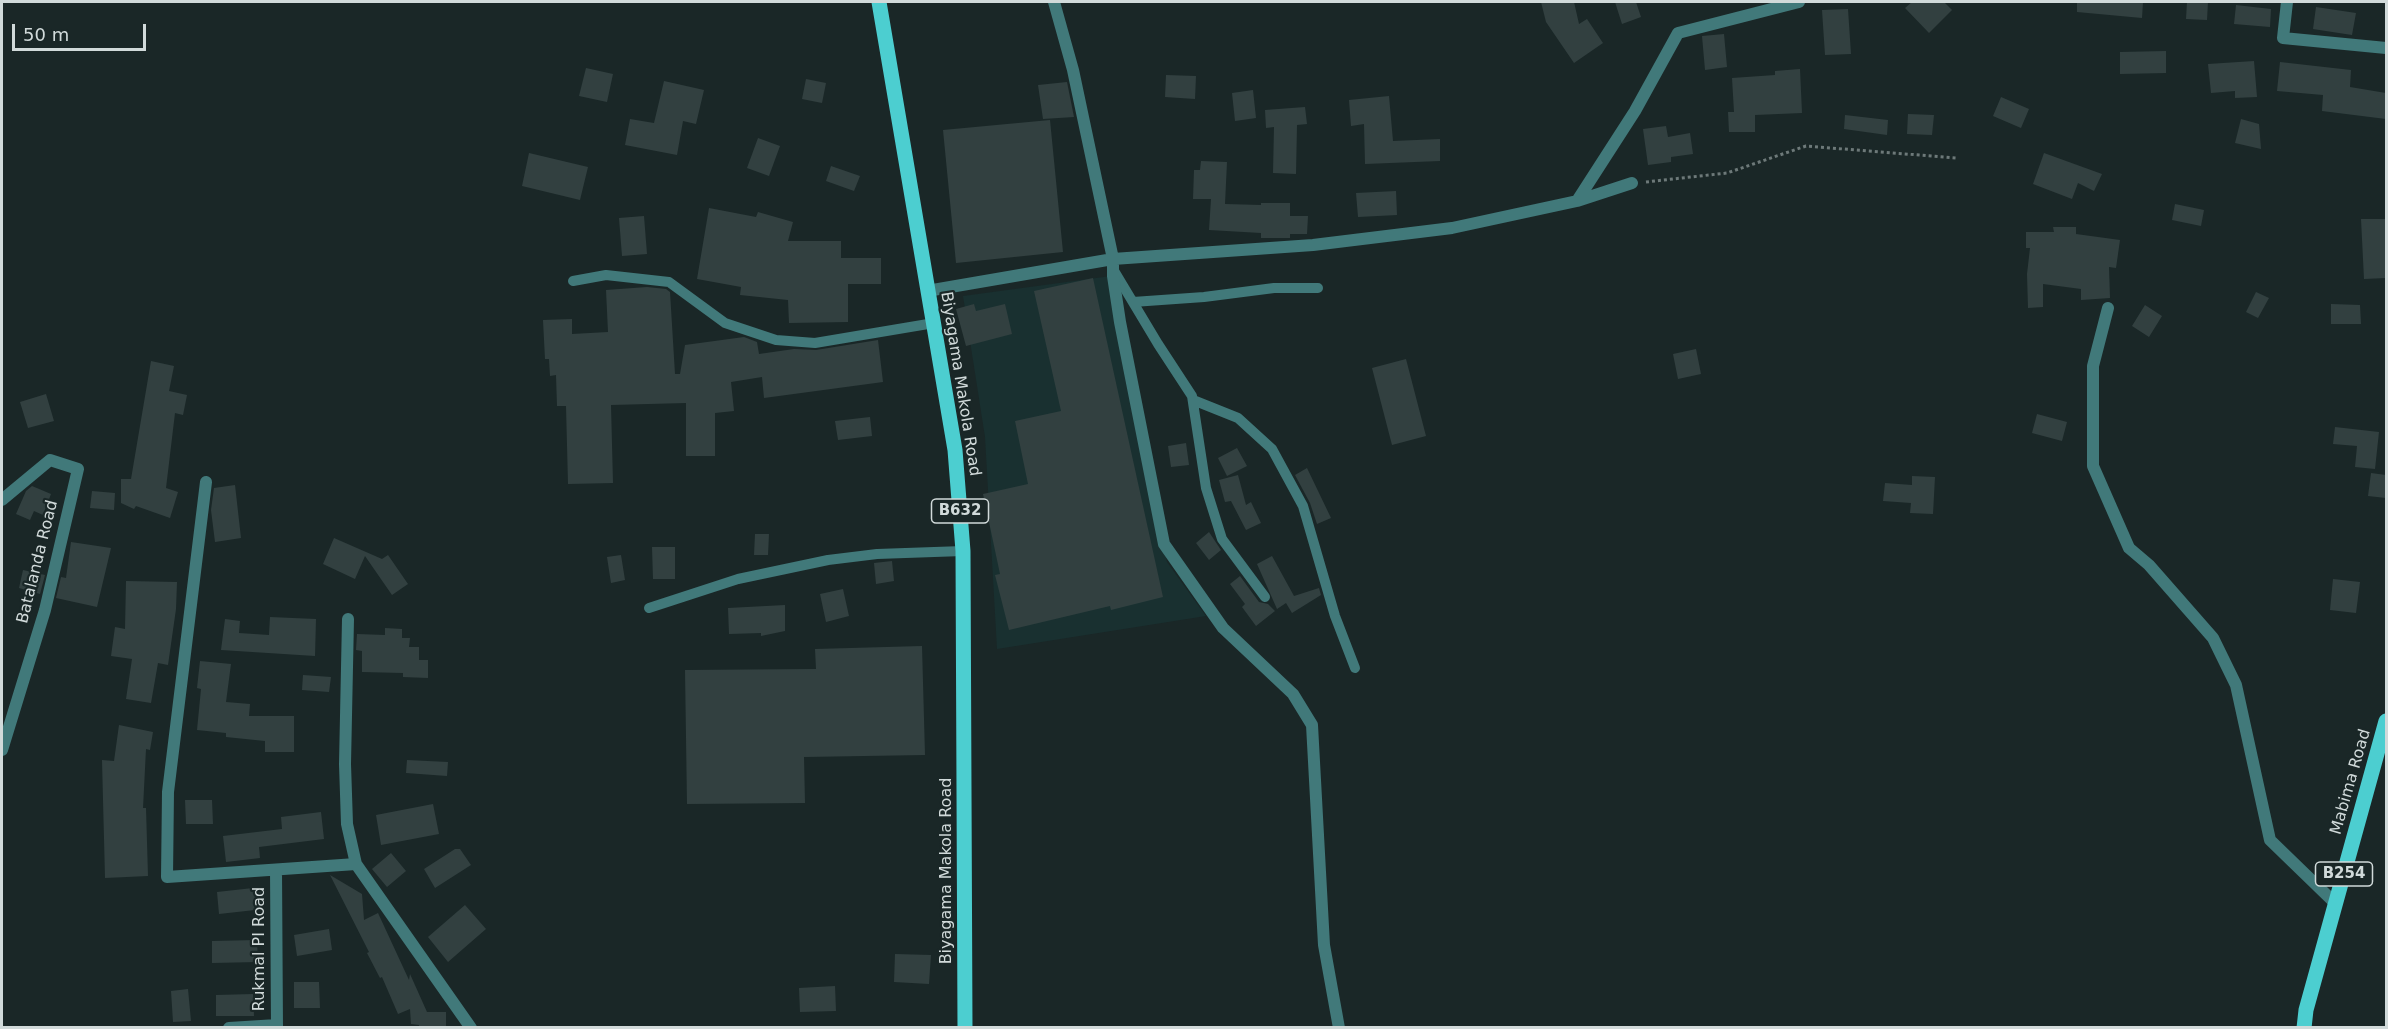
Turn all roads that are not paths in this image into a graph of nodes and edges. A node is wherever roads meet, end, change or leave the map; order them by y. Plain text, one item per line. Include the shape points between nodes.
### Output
1 (879, 2) edge
2 (1054, 2) edge
3 (1800, 2) edge
4 (2287, 2) edge
5 (2386, 48) edge
6 (1632, 183) road end
7 (1578, 201) junction
8 (1113, 264) junction
9 (573, 281) dead end
10 (1318, 288) dead end
11 (927, 291) junction
12 (1133, 302) junction
13 (2108, 308) dead end
14 (934, 323) junction
15 (1193, 400) junction
16 (206, 482) dead end
17 (2, 500) edge
18 (963, 551) junction
19 (1265, 597) dead end
20 (649, 608) dead end
21 (348, 619) dead end
22 (1355, 668) dead end
23 (2386, 721) edge
24 (2, 750) edge
25 (356, 864) junction
26 (276, 870) junction
27 (2336, 904) junction
28 (277, 1026) edge
29 (229, 1028) edge
30 (471, 1028) edge
31 (965, 1028) edge
32 (1340, 1028) edge
33 (2304, 1028) edge

1 - 11 main road, Biyagama Makola Road / B632
2 - 8 street via 1073,70
3 - 7 street via 1678,33
4 - 5 street via 2283,38
6 - 7 street
7 - 8 street via 1452,228
8 - 11 street
8 - 12 lane
8 - 32 street via 1120,322 1164,544 1223,628 1293,694 1312,726 1324,945
9 - 14 lane via 606,275 669,282 725,322 776,340 815,343
10 - 12 lane via 1274,288
11 - 14 main road, Biyagama Makola Road / B632
12 - 15 lane
13 - 27 street via 2093,366 2093,465 2129,548 2149,565 2213,638 2236,685 2270,840
14 - 18 main road, Biyagama Makola Road / B632 via 955,450
15 - 19 lane via 1206,488 1222,539
15 - 22 lane via 1238,418 1272,449 1303,506 1335,616
16 - 26 street via 168,792 167,877
17 - 24 street, Batalanda Road via 50,460 78,469 45,610
18 - 20 lane via 828,560 738,579
18 - 31 main road, Biyagama Makola Road / B632
21 - 25 street via 345,764 347,824
23 - 27 main road, Mabima Road / B254
25 - 26 street
25 - 30 street
26 - 28 street, Rukmal PI Road
27 - 33 main road, Mabima Road / B254
28 - 29 street

